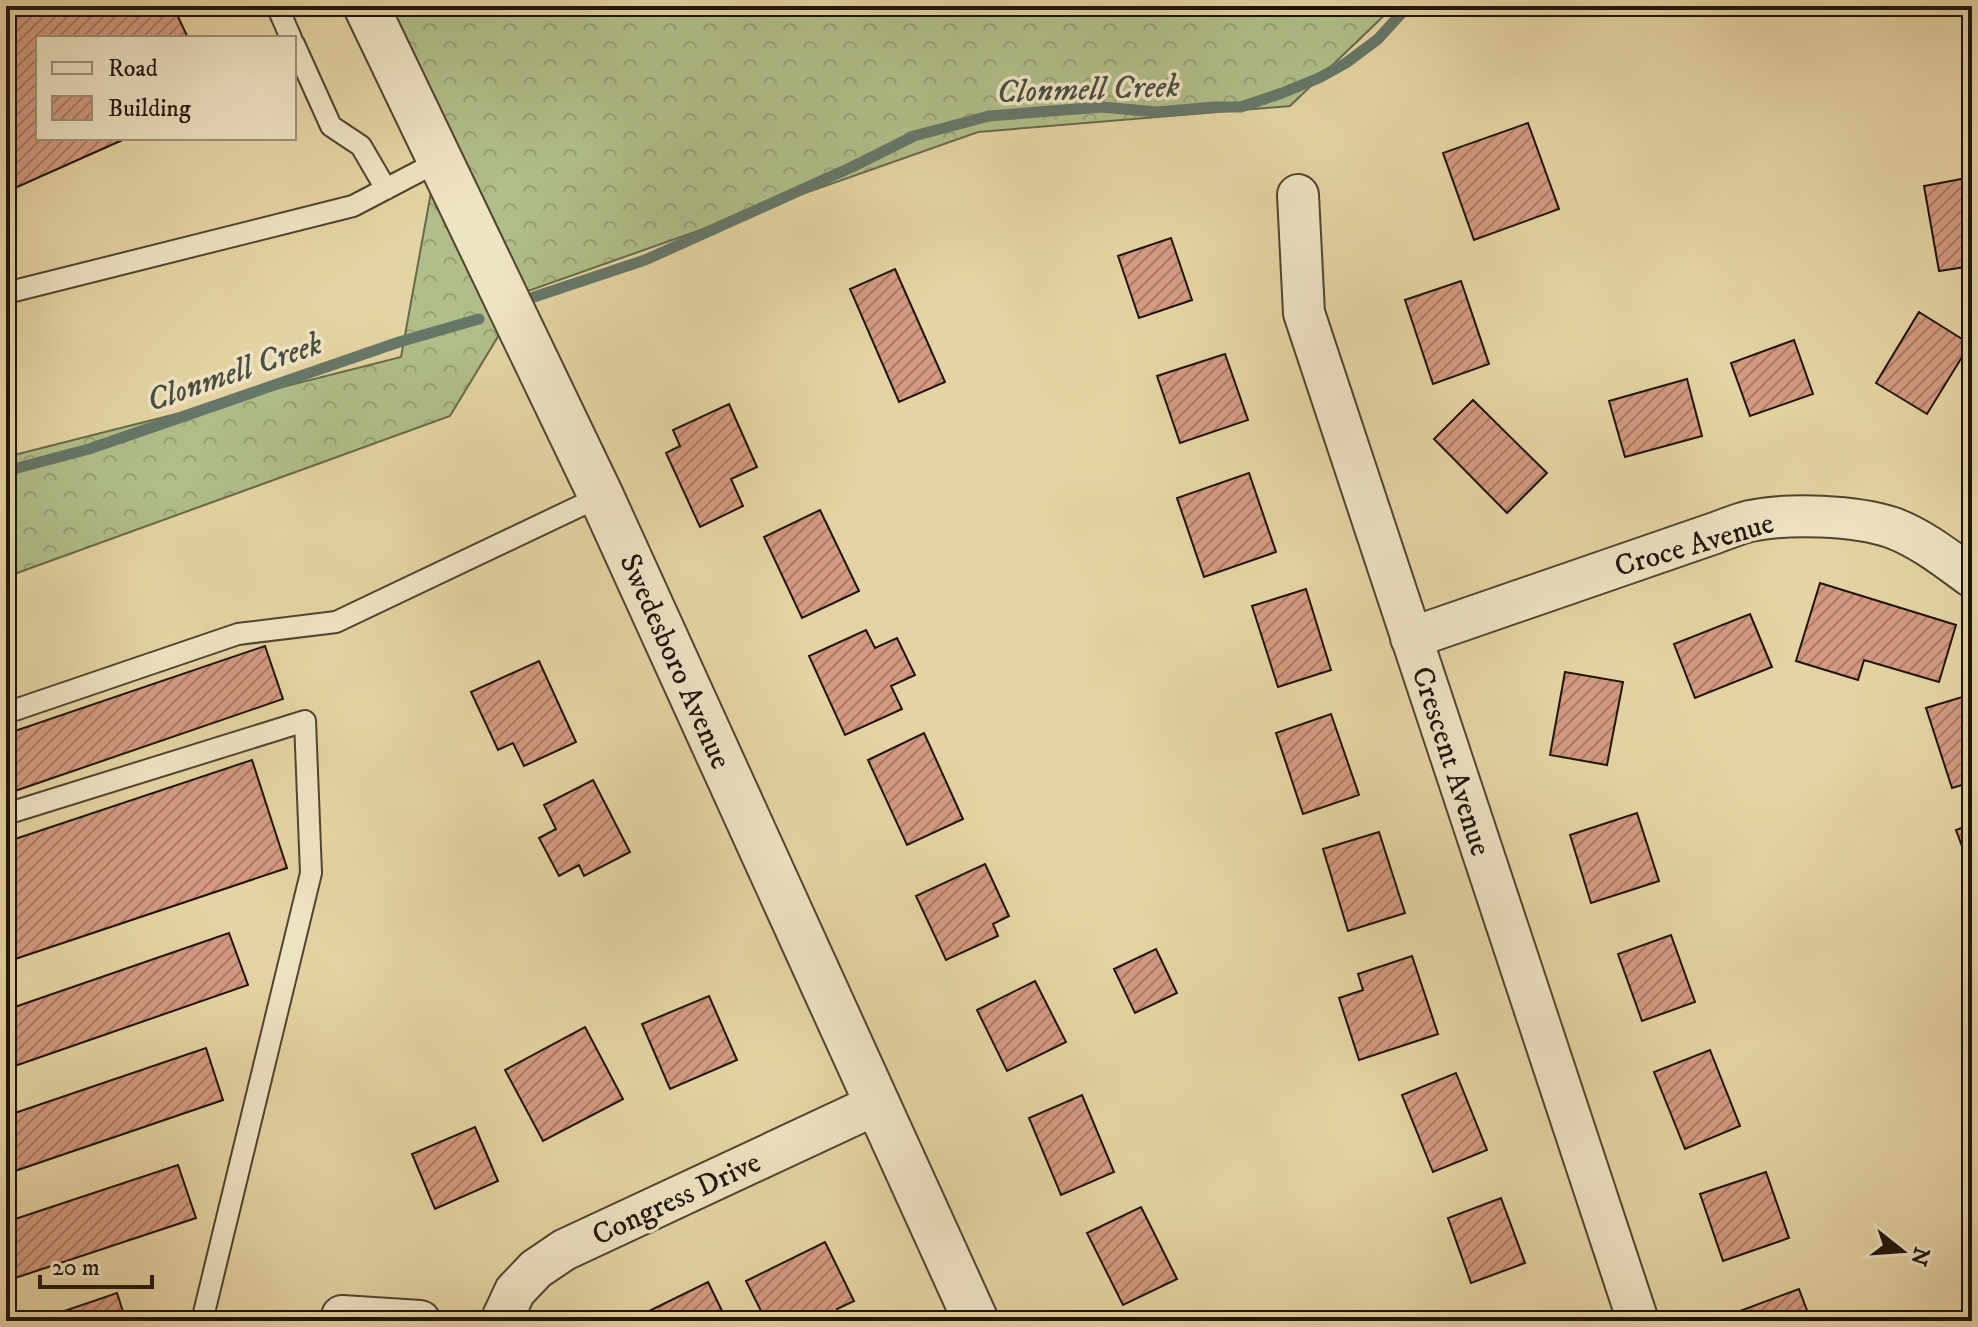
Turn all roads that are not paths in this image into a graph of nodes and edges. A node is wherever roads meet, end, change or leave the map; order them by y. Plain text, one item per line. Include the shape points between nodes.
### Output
1 (277, 6) edge
2 (366, 6) edge
3 (290, 36) edge
4 (296, 48) edge
5 (441, 160) junction
6 (386, 189) junction
7 (1298, 195) dead end
8 (6, 293) edge
9 (601, 496) junction
10 (1972, 577) edge
11 (1411, 638) junction
12 (6, 713) edge
13 (6, 814) edge
14 (877, 1104) junction
15 (342, 1316) dead end
16 (202, 1321) edge
17 (420, 1321) edge
18 (501, 1321) edge
19 (976, 1321) edge
20 (1638, 1321) edge

1 - 3 lane
2 - 5 street, Swedesboro Avenue
4 - 6 lane via 331,126 361,146
5 - 6 lane
5 - 9 street, Swedesboro Avenue
6 - 8 lane via 353,206
7 - 11 street, Crescent Avenue via 1304,313
9 - 12 lane via 336,622 238,634
9 - 14 street, Swedesboro Avenue
10 - 11 street, Croce Avenue via 1893,528 1857,520 1786,517 1750,521
11 - 20 street, Crescent Avenue
13 - 16 lane via 305,721 311,873
14 - 18 street, Congress Drive via 564,1250 515,1291
14 - 19 street, Swedesboro Avenue
15 - 17 street

